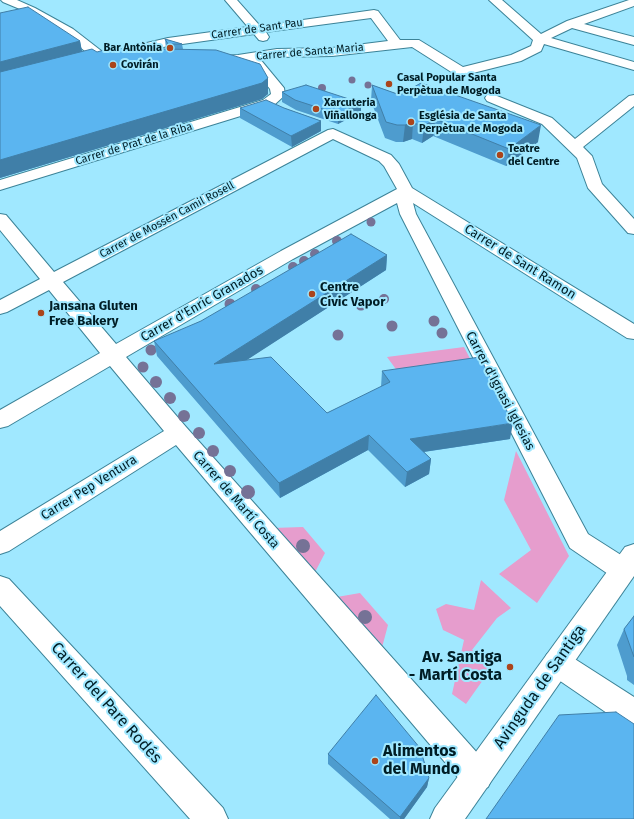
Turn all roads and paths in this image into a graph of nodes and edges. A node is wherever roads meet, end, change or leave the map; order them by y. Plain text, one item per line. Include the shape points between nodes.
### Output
1 (7, 0) edge
2 (231, 0) edge
3 (495, 0) edge
4 (634, 2) edge
5 (38, 14) junction
6 (23, 18) edge
7 (571, 24) junction
8 (256, 29) junction
9 (540, 39) junction
10 (634, 41) edge
11 (397, 44) junction
12 (277, 53) junction
13 (101, 57) junction
14 (251, 57) junction
15 (202, 60) edge
16 (88, 61) edge
17 (634, 66) edge
18 (492, 98) dead end
19 (634, 99) edge
20 (574, 147) junction
21 (0, 185) edge
22 (406, 191) junction
23 (0, 219) edge
24 (634, 229) edge
25 (50, 281) junction
26 (0, 308) edge
27 (634, 333) edge
28 (114, 356) junction
29 (0, 420) edge
30 (178, 433) junction
31 (0, 544) edge
32 (629, 563) edge
33 (0, 587) edge
34 (557, 663) junction
35 (634, 714) edge
36 (477, 776) junction
37 (212, 819) edge
38 (446, 819) edge

1 - 5 street
2 - 8 street
3 - 9 street
4 - 7 street
5 - 6 street
5 - 13 street via 69,32
7 - 9 street
7 - 10 street
8 - 11 street, Carrer de Sant Pau via 374,14
8 - 12 street
8 - 13 street, Carrer de Sant Pau via 168,42 146,54
9 - 11 street, Carrer de Santa Maria via 536,48 516,58 461,72 416,43
9 - 17 street
11 - 12 street, Carrer de Santa Maria via 327,53
12 - 14 street, Carrer de Santa Maria
13 - 16 street
14 - 15 street, Carrer de Santa Maria
14 - 21 street, Carrer de Prat de la Riba via 277,88 278,95 273,106
18 - 20 street via 547,121
19 - 20 street
20 - 24 street via 584,156 594,184
22 - 25 street, Carrer de Mossèn Camil Rosell via 385,158 326,129
22 - 27 street, Carrer de Sant Ramon
22 - 28 street, Carrer d'Enric Granados via 287,255
22 - 32 street, Carrer d'Ignasi Iglesias via 405,204 408,214 579,541
23 - 25 street, Carrer de Martí Costa
25 - 26 street, Carrer de Mossèn Camil Rosell
25 - 28 street, Carrer de Martí Costa
28 - 29 street, Carrer d'Enric Granados
28 - 30 street, Carrer de Martí Costa
30 - 31 street, Carrer Pep Ventura
30 - 36 street, Carrer de Martí Costa
32 - 34 street, Avinguda de Santiga
33 - 37 street, Carrer del Pare Rodés
34 - 35 street
34 - 36 street, Avinguda de Santiga
36 - 38 street, Avinguda de Santiga

